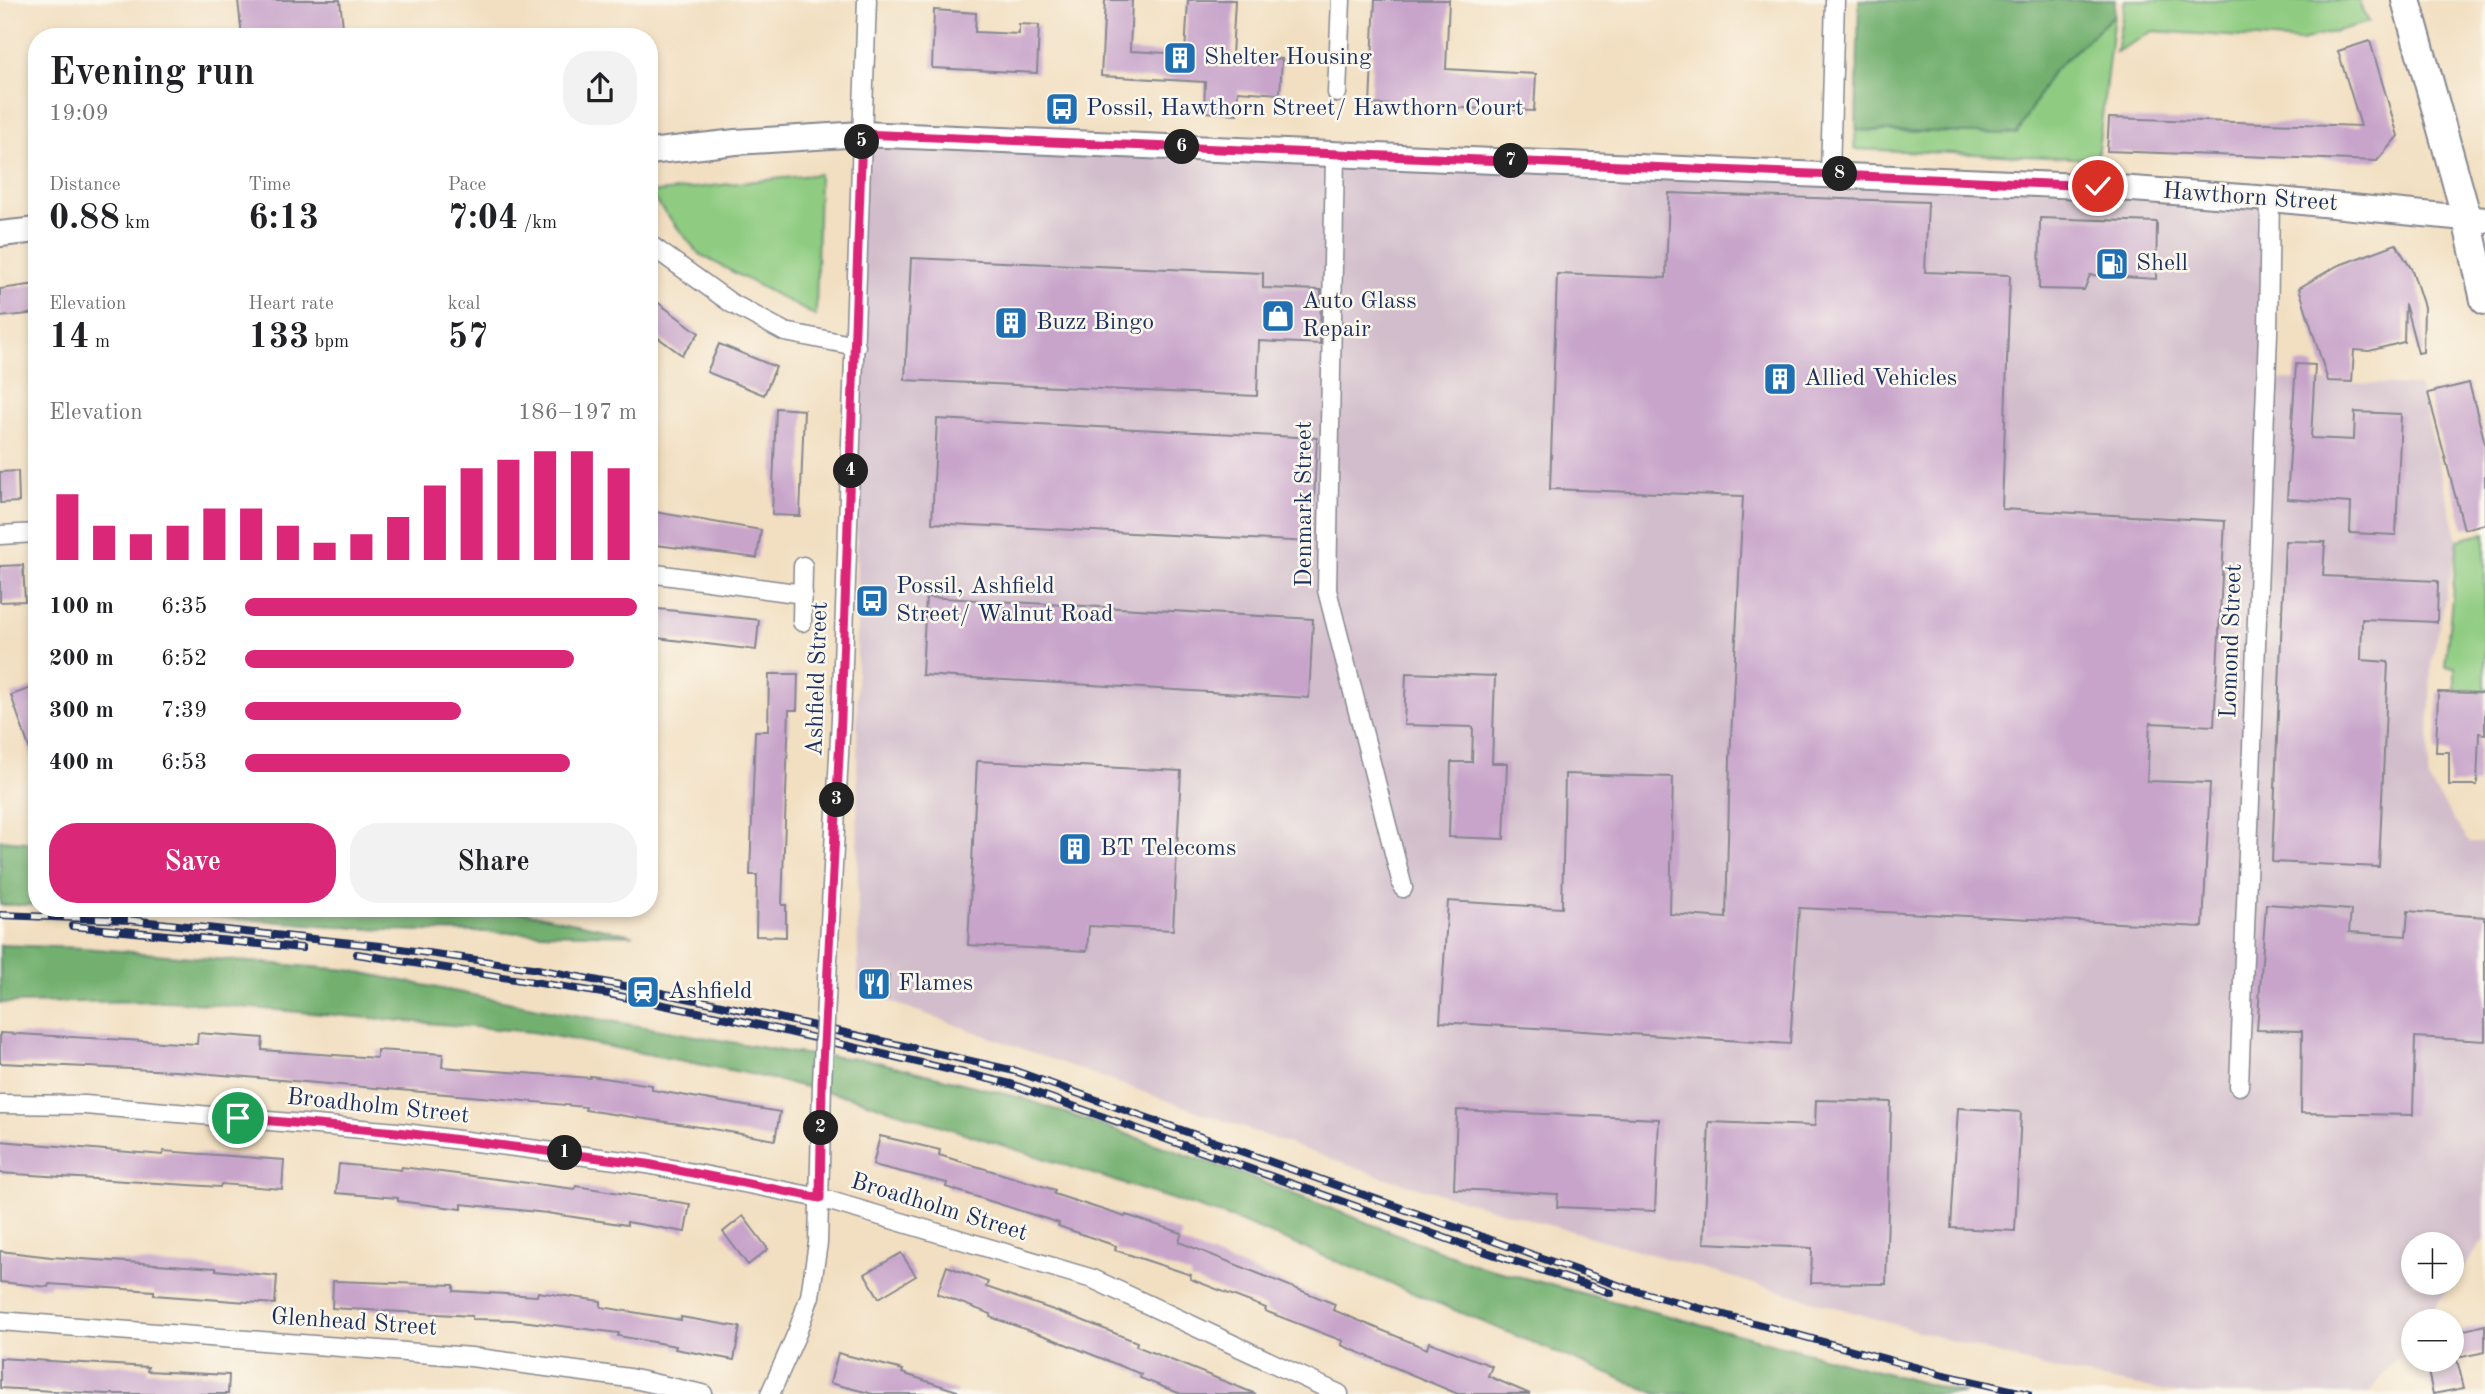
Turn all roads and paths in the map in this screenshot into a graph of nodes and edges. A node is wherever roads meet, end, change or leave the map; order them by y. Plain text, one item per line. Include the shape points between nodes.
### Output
1 (867, 0) edge
2 (1341, 0) edge
3 (1835, 0) edge
4 (2411, 1) edge
5 (1337, 93) dead end
6 (862, 134) junction
7 (658, 151) edge
8 (1335, 154) junction
9 (1830, 173) junction
10 (2270, 198) junction
11 (2476, 220) edge
12 (28, 231) edge
13 (0, 234) edge
14 (658, 250) edge
15 (2485, 300) edge
16 (856, 346) junction
17 (28, 533) edge
18 (0, 535) edge
19 (803, 566) dead end
20 (658, 574) edge
21 (803, 594) junction
22 (802, 622) dead end
23 (1403, 888) dead end
24 (2239, 1086) dead end
25 (0, 1104) edge
26 (820, 1198) junction
27 (0, 1321) edge
28 (703, 1394) edge
29 (770, 1394) edge
30 (1339, 1394) edge

1 - 6 street, Ashfield Street
2 - 5 street
3 - 9 street
4 - 11 main road
6 - 7 main road, Hawthorn Street
6 - 8 main road, Hawthorn Street
6 - 16 street, Ashfield Street
8 - 9 main road, Hawthorn Street
8 - 23 street, Denmark Street via 1327,590
9 - 10 main road, Hawthorn Street
10 - 11 main road, Hawthorn Street
10 - 24 street, Lomond Street
11 - 15 main road
12 - 13 main road
14 - 16 street via 731,303 785,332
16 - 26 street, Ashfield Street, bridge
17 - 18 street
19 - 21 street
20 - 21 street
21 - 22 street
25 - 26 street, Broadholm Street via 85,1105 397,1132 647,1164
26 - 29 street, Ashfield Street via 810,1296
26 - 30 street, Broadholm Street via 1093,1279
27 - 28 street, Glenhead Street via 471,1357 629,1378

